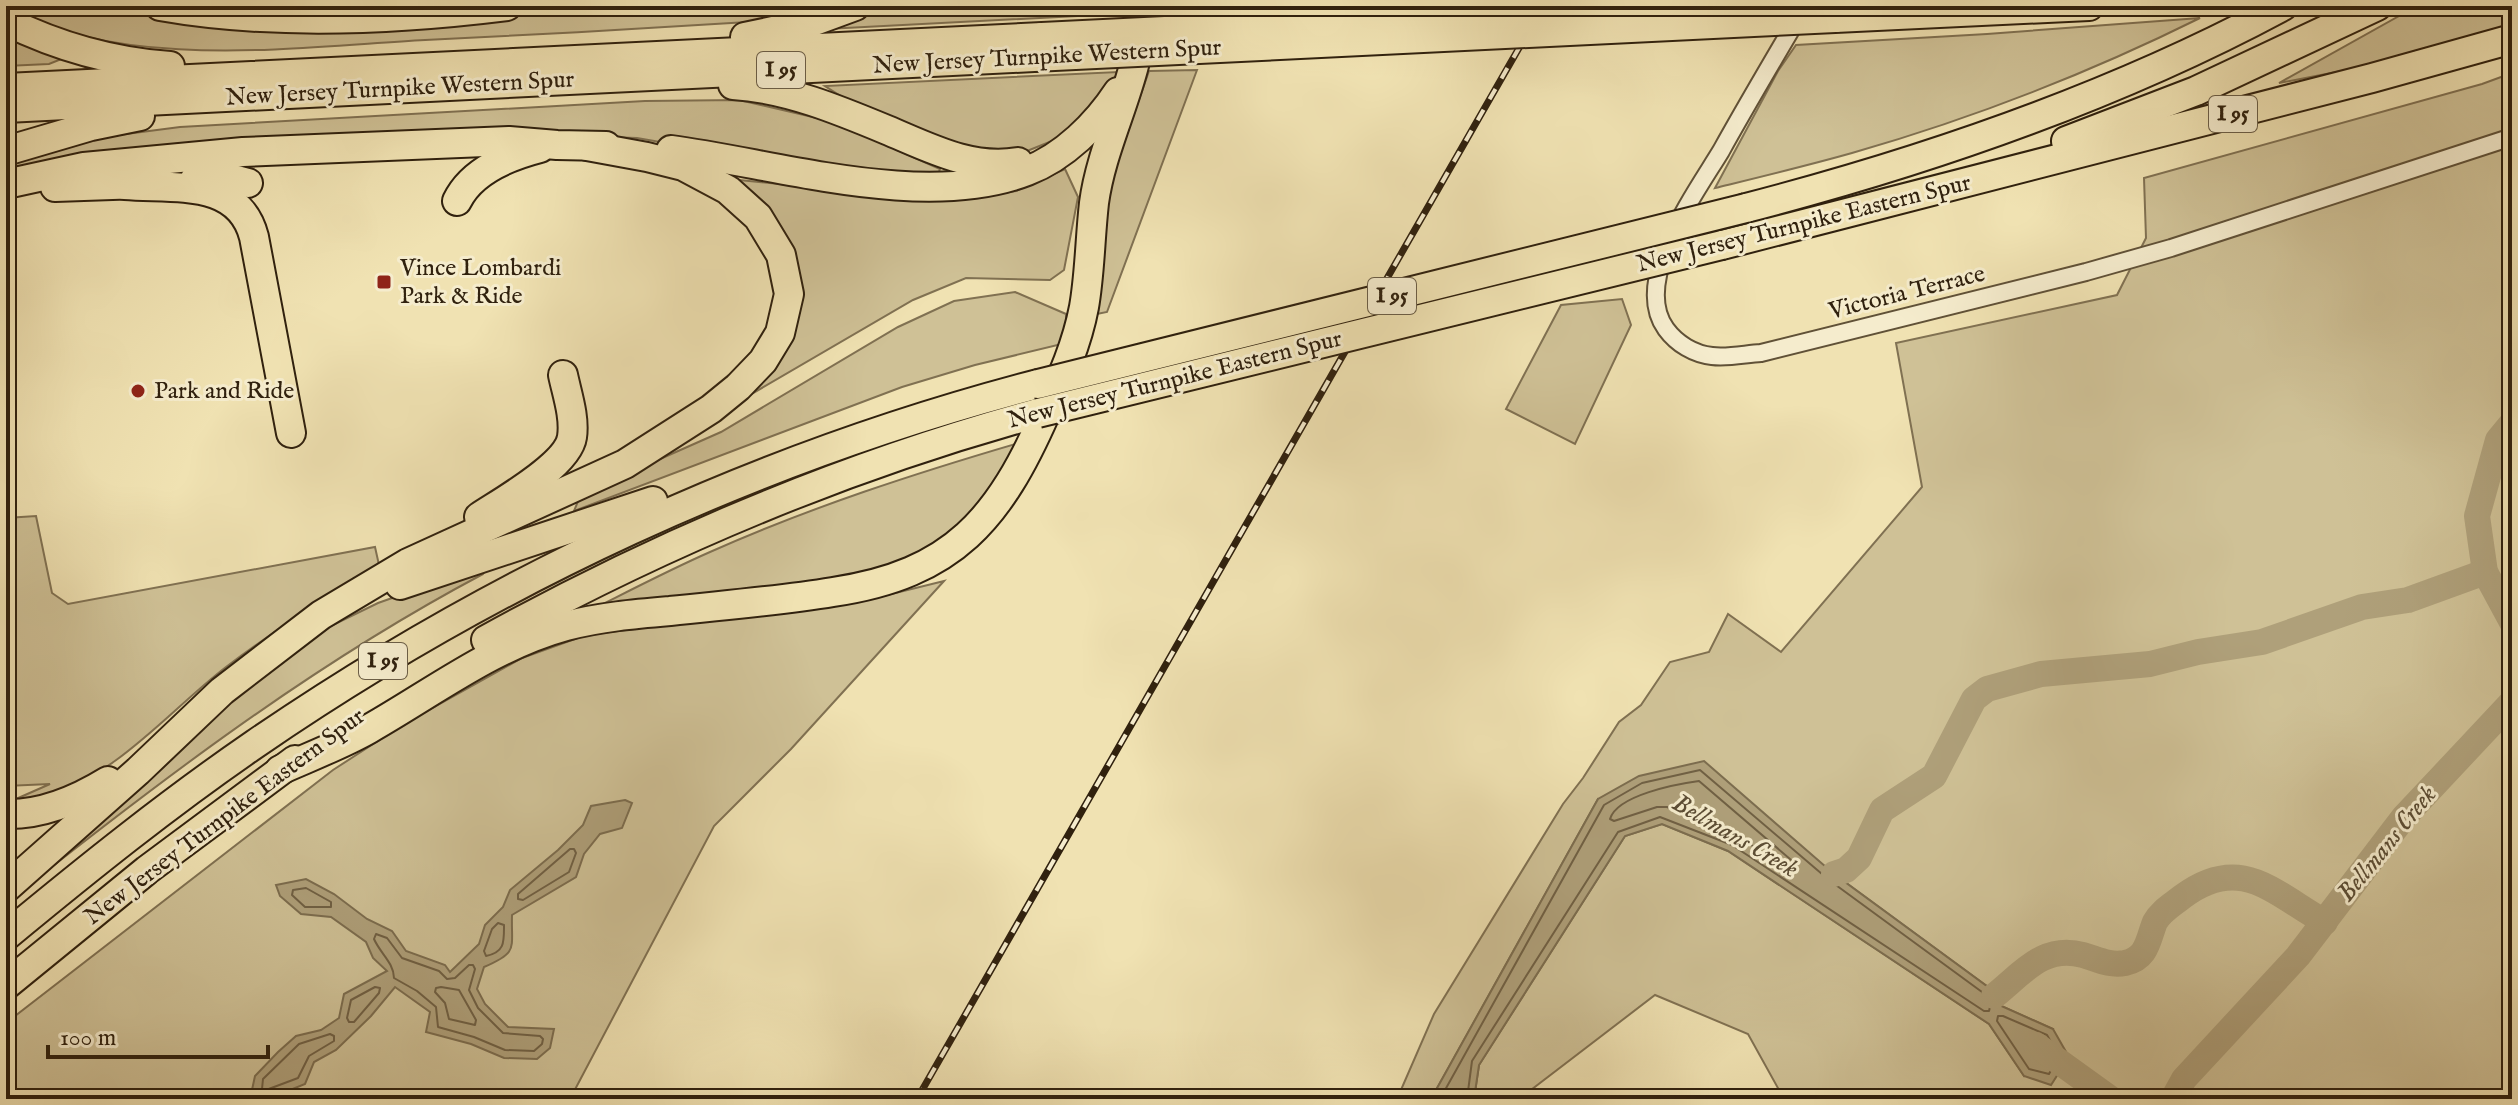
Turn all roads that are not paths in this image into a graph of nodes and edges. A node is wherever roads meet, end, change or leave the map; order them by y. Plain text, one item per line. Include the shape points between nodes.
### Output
1 (160, 6) edge
2 (507, 6) edge
3 (855, 6) edge
4 (1142, 6) edge
5 (1680, 6) edge
6 (1805, 6) edge
7 (2089, 6) edge
8 (2283, 6) edge
9 (2377, 6) edge
10 (1636, 7) edge
11 (6, 21) edge
12 (2512, 39) edge
13 (1038, 47) junction
14 (605, 59) junction
15 (1134, 63) junction
16 (342, 71) junction
17 (529, 82) junction
18 (276, 95) junction
19 (10, 98) edge
20 (2512, 137) edge
21 (557, 145) junction
22 (587, 146) junction
23 (1063, 150) junction
24 (6, 151) edge
25 (248, 183) dead end
26 (6, 185) edge
27 (125, 185) junction
28 (1954, 187) junction
29 (457, 201) dead end
30 (563, 375) dead end
31 (291, 433) dead end
32 (804, 458) junction
33 (408, 563) junction
34 (291, 638) junction
35 (183, 726) junction
36 (280, 770) junction
37 (6, 814) edge
38 (6, 888) edge
39 (6, 936) edge
40 (6, 985) edge

1 - 2 highway via 320,17
3 - 14 highway via 776,32
4 - 15 highway
5 - 10 highway, New Jersey Turnpike Western Spur / I 95, bridge
6 - 20 street, Victoria Terrace via 1699,187 1657,272 1654,291 1661,323 1689,350 1712,356 1761,353 2086,272
7 - 13 highway, New Jersey Turnpike Western Spur / I 95, bridge
8 - 32 highway, New Jersey Turnpike Eastern Spur / I 95, bridge via 2037,117 1873,173 1038,384
9 - 28 highway via 2196,91
10 - 13 highway, New Jersey Turnpike Western Spur / I 95, bridge
11 - 16 highway via 64,45 145,64 254,63
12 - 28 highway, New Jersey Turnpike Eastern Spur / I 95
13 - 14 highway, New Jersey Turnpike Western Spur / I 95
13 - 17 highway, New Jersey Turnpike Western Spur / I 95
14 - 16 highway, New Jersey Turnpike Western Spur / I 95
15 - 23 highway via 1101,115
15 - 36 highway via 1097,186 1084,306 1069,359 1021,467 959,544 922,567 856,588 612,617 550,631 483,660 367,730
16 - 19 highway, New Jersey Turnpike Western Spur / I 95
17 - 18 highway, New Jersey Turnpike Western Spur / I 95
17 - 23 highway via 597,91 721,85 769,90 979,163 1018,162
18 - 19 highway, New Jersey Turnpike Western Spur / I 95
18 - 24 highway via 133,117
21 - 22 highway
21 - 26 highway via 489,141 243,152 105,164
21 - 29 highway via 490,168 468,184
22 - 23 highway via 657,148 869,182 928,185 1000,179 1035,168
22 - 33 highway via 683,166 749,207 767,229 785,268 789,294 780,333 738,387 625,464
25 - 27 highway via 222,178
26 - 27 highway
27 - 31 highway via 215,193 246,215
28 - 36 highway, New Jersey Turnpike Eastern Spur / I 95, bridge via 1038,413 860,468 655,552 468,650
30 - 33 highway via 573,431 565,454
32 - 34 highway via 670,494 432,574
32 - 39 highway, New Jersey Turnpike Eastern Spur / I 95 via 594,546 394,654 201,782
33 - 34 highway via 336,604
34 - 35 highway
35 - 37 highway via 81,797 36,812
35 - 38 highway
36 - 40 highway, New Jersey Turnpike Eastern Spur / I 95

